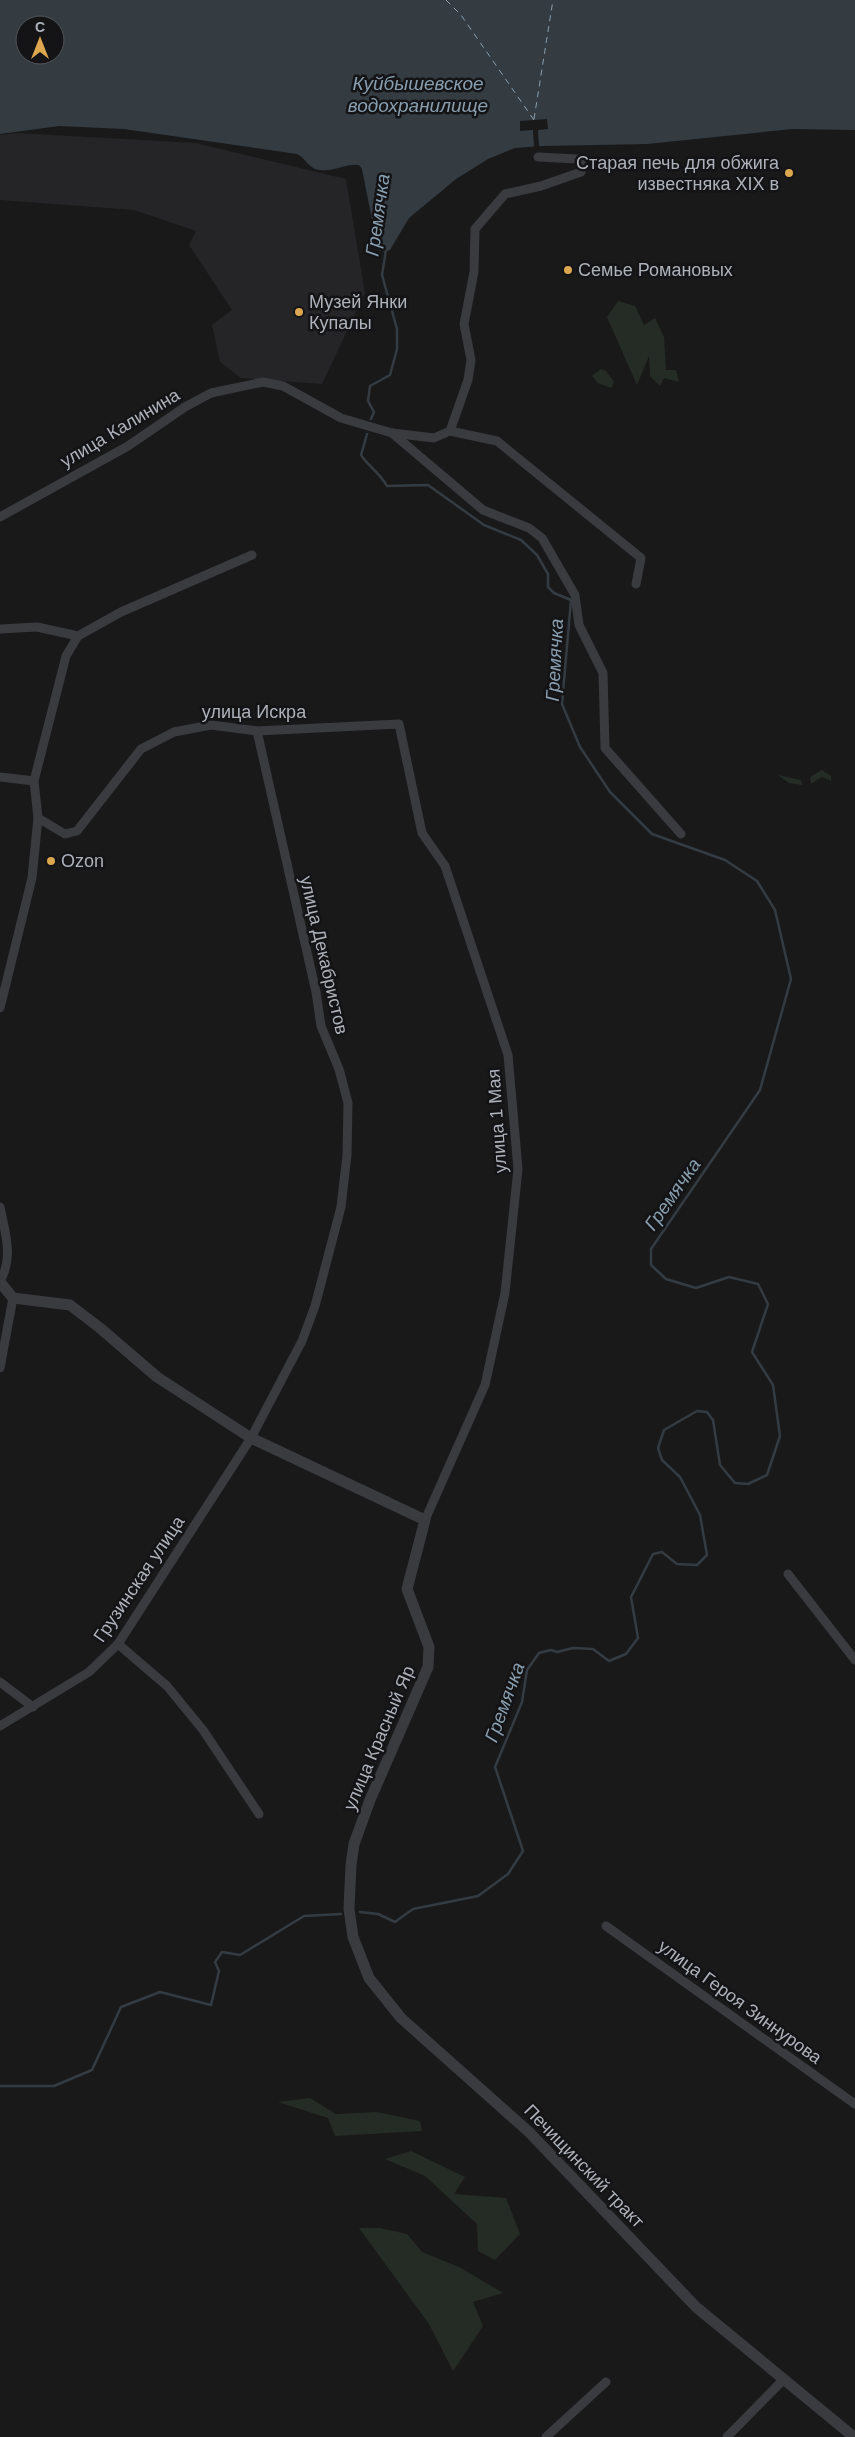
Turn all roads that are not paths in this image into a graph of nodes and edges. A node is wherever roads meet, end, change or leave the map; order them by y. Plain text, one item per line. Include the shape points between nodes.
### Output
1 (538, 158) dead end
2 (450, 431) junction
3 (392, 433) junction
4 (0, 517) edge
5 (252, 555) dead end
6 (636, 584) dead end
7 (0, 629) edge
8 (78, 636) junction
9 (399, 724) joint
10 (257, 731) junction
11 (0, 777) edge
12 (34, 781) junction
13 (38, 818) junction
14 (681, 834) dead end
15 (0, 1008) edge
16 (0, 1207) edge
17 (0, 1282) edge
18 (13, 1298) junction
19 (0, 1368) edge
20 (252, 1438) junction
21 (425, 1520) junction
22 (788, 1574) dead end
23 (118, 1644) junction
24 (855, 1660) edge
25 (0, 1682) edge
26 (32, 1707) junction
27 (0, 1726) edge
28 (259, 1814) dead end
29 (350, 1884) joint
30 (606, 1926) dead end
31 (855, 2104) edge
32 (784, 2380) junction
33 (606, 2382) dead end
34 (546, 2437) edge
35 (727, 2437) edge
36 (854, 2437) edge

1 - 2 street via 578,159 582,168 580,172 541,186 505,194 475,229 474,272 464,324 471,360 468,380
2 - 3 street via 434,438
2 - 6 street via 497,442 640,558
3 - 4 street, улица Калинина via 341,418 283,386 263,382 212,393 185,406 128,446
3 - 14 street via 483,510 529,528 542,538 575,595 579,625 603,673 605,748
5 - 8 street via 121,612
7 - 8 street via 37,627
8 - 12 street via 66,656
9 - 10 street, улица Искра
9 - 21 street, улица 1 Мая via 422,833 445,866 508,1055 518,1169 505,1293 485,1385
10 - 13 street, улица Искра via 210,725 174,732 141,749 77,831 65,834
10 - 20 street, улица Декабристов via 321,1026 339,1069 348,1103 341,1207 315,1306 302,1341
11 - 12 street
12 - 13 street
13 - 15 street via 32,878
16 - 17 street via 9,1252
17 - 18 street
18 - 19 street
18 - 20 street via 70,1306 157,1377
20 - 21 street
20 - 23 street, Грузинская улица
21 - 29 street, улица Красный Яр via 408,1589 429,1647 428,1667 354,1844
22 - 24 street
23 - 26 street, Грузинская улица via 89,1672
23 - 28 street via 167,1686 203,1730
25 - 26 street
26 - 27 street, Грузинская улица
29 - 32 street, Печищинский тракт via 353,1937 369,1978 387,2003 529,2132 696,2307
30 - 31 street, улица Героя Зиннурова
32 - 35 street
32 - 36 street, Печищинский тракт
33 - 34 street

